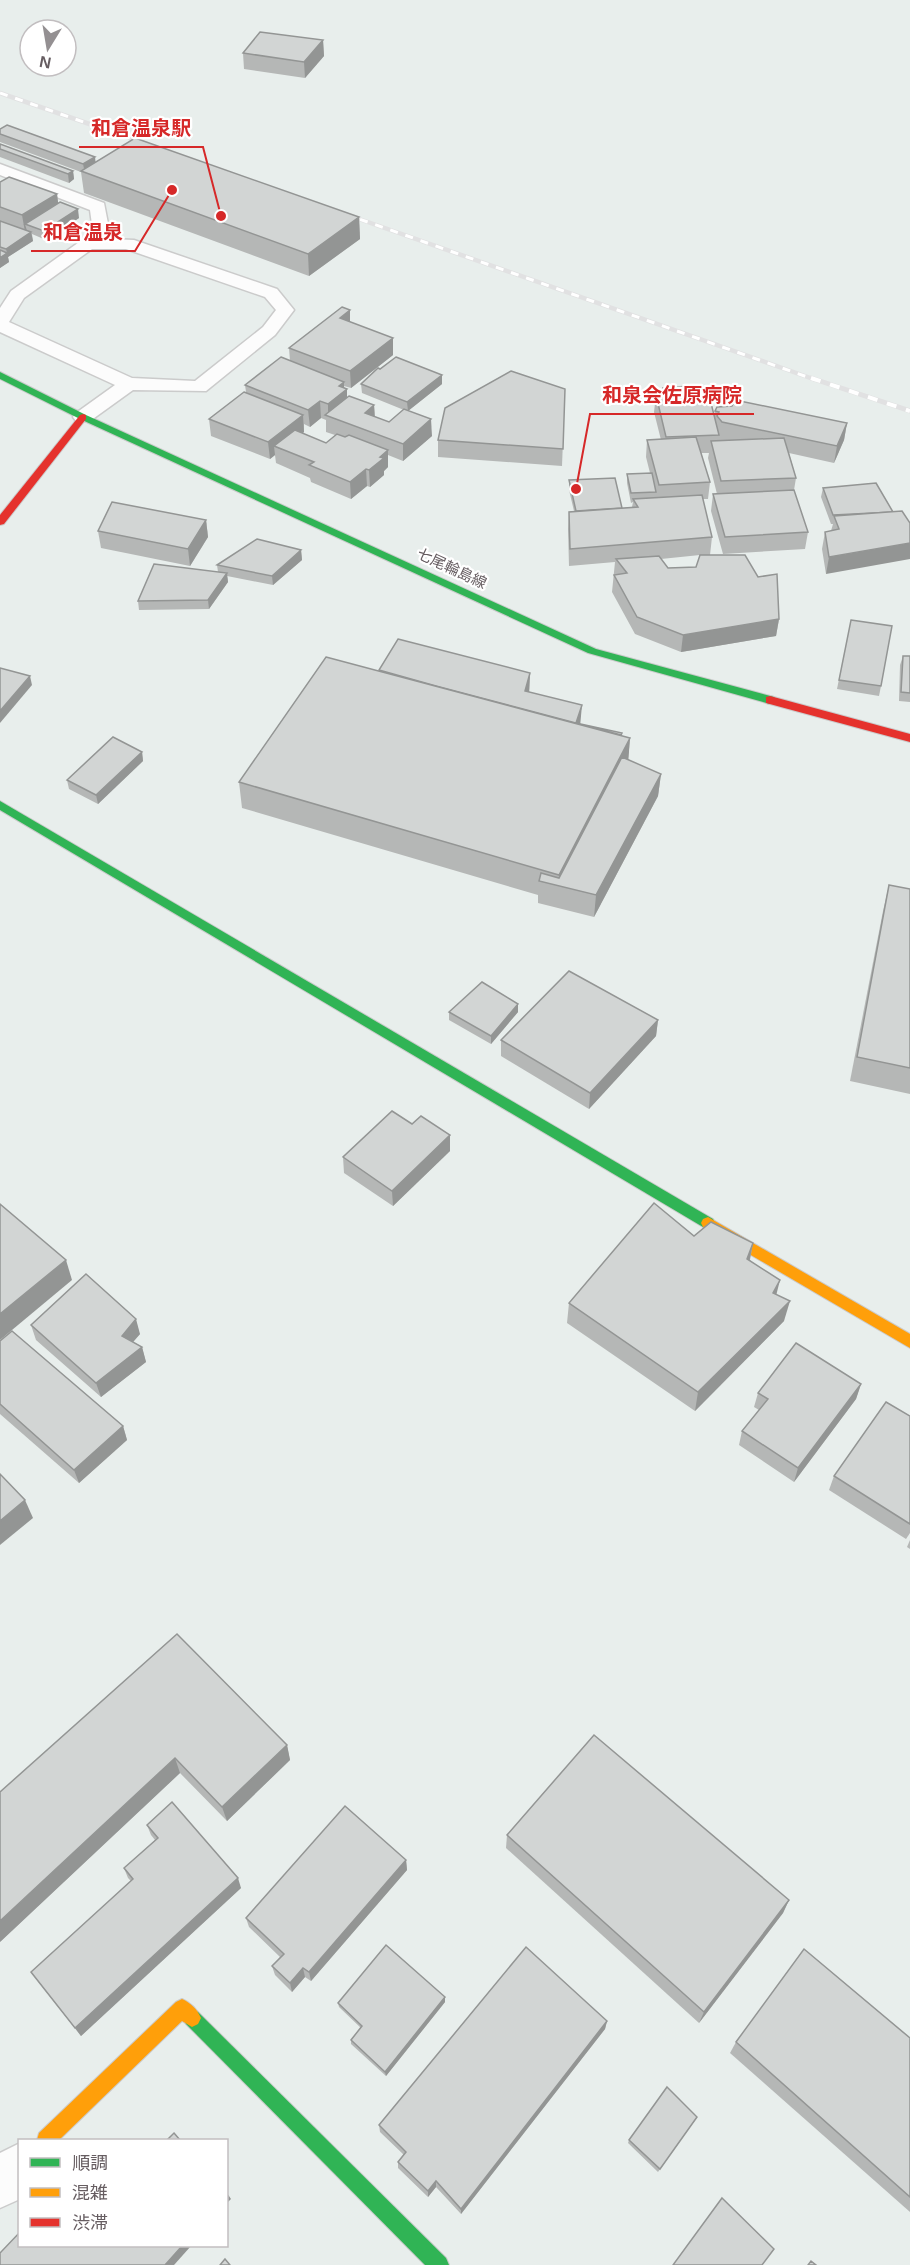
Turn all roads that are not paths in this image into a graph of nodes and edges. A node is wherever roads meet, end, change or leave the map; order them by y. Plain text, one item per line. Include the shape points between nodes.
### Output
1 (0, 169) edge
2 (103, 244) junction
3 (2, 316) edge
4 (0, 375) edge
5 (129, 384) junction
6 (83, 417) junction
7 (0, 522) edge
8 (910, 738) edge
9 (0, 805) edge
10 (910, 1342) edge
11 (47, 2139) edge
12 (18, 2168) edge
13 (0, 2185) edge
14 (440, 2265) edge

1 - 2 lane via 98,207
2 - 3 lane via 88,244 17,295
2 - 5 lane via 128,244 271,293 285,310 269,331 199,387
3 - 5 lane
4 - 6 main road, 七尾輪島線
5 - 6 lane
6 - 7 main road
6 - 8 main road, 七尾輪島線 via 592,651
9 - 10 main road
11 - 14 main road via 182,2008
12 - 13 street

